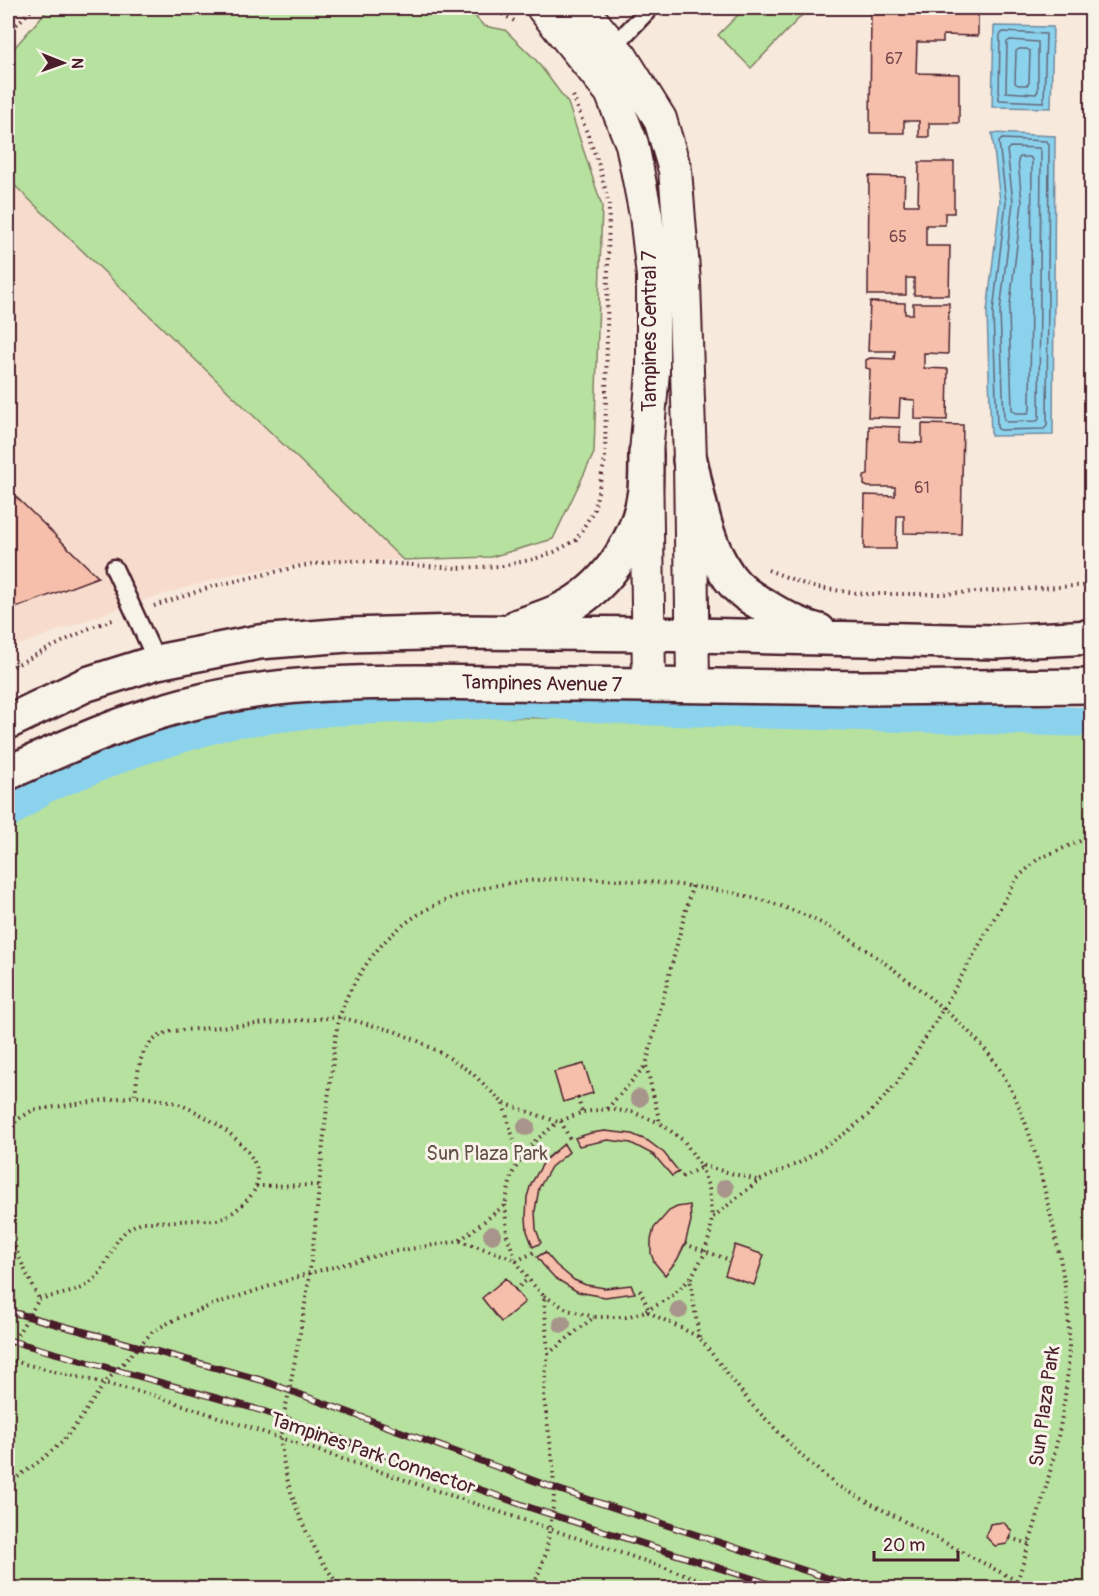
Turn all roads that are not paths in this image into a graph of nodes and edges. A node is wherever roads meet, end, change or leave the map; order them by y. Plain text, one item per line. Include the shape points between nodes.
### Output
1 (581, 8) edge
2 (650, 8) edge
3 (532, 18) edge
4 (613, 47) junction
5 (646, 453) junction
6 (690, 460) junction
7 (114, 568) dead end
8 (498, 633) junction
9 (649, 634) junction
10 (693, 635) junction
11 (1092, 637) edge
12 (846, 638) junction
13 (157, 662) junction
14 (649, 684) junction
15 (693, 684) junction
16 (1092, 686) edge
17 (8, 722) edge
18 (8, 772) edge

1 - 4 street, Tampines Central 7
2 - 4 lane
3 - 5 street, Tampines Central 7 via 611,92 632,144 653,276 653,371
4 - 6 street, Tampines Central 7 via 660,119 675,170 684,282
5 - 8 main road via 645,491 639,515 607,574 571,605
5 - 9 street, Tampines Central 7
6 - 10 street, Tampines Central 7
6 - 12 main road via 707,531 729,578 740,590 790,620
7 - 13 lane
8 - 9 main road
8 - 13 main road via 402,633 258,642
9 - 10 main road
9 - 14 street, Tampines Central 7
10 - 12 main road
10 - 15 street, Tampines Central 7
11 - 12 main road via 996,642
13 - 17 main road via 87,684
14 - 15 main road, Tampines Avenue 7
14 - 18 main road, Tampines Avenue 7 via 349,682 252,692 150,715
15 - 16 main road, Tampines Avenue 7 via 864,688

